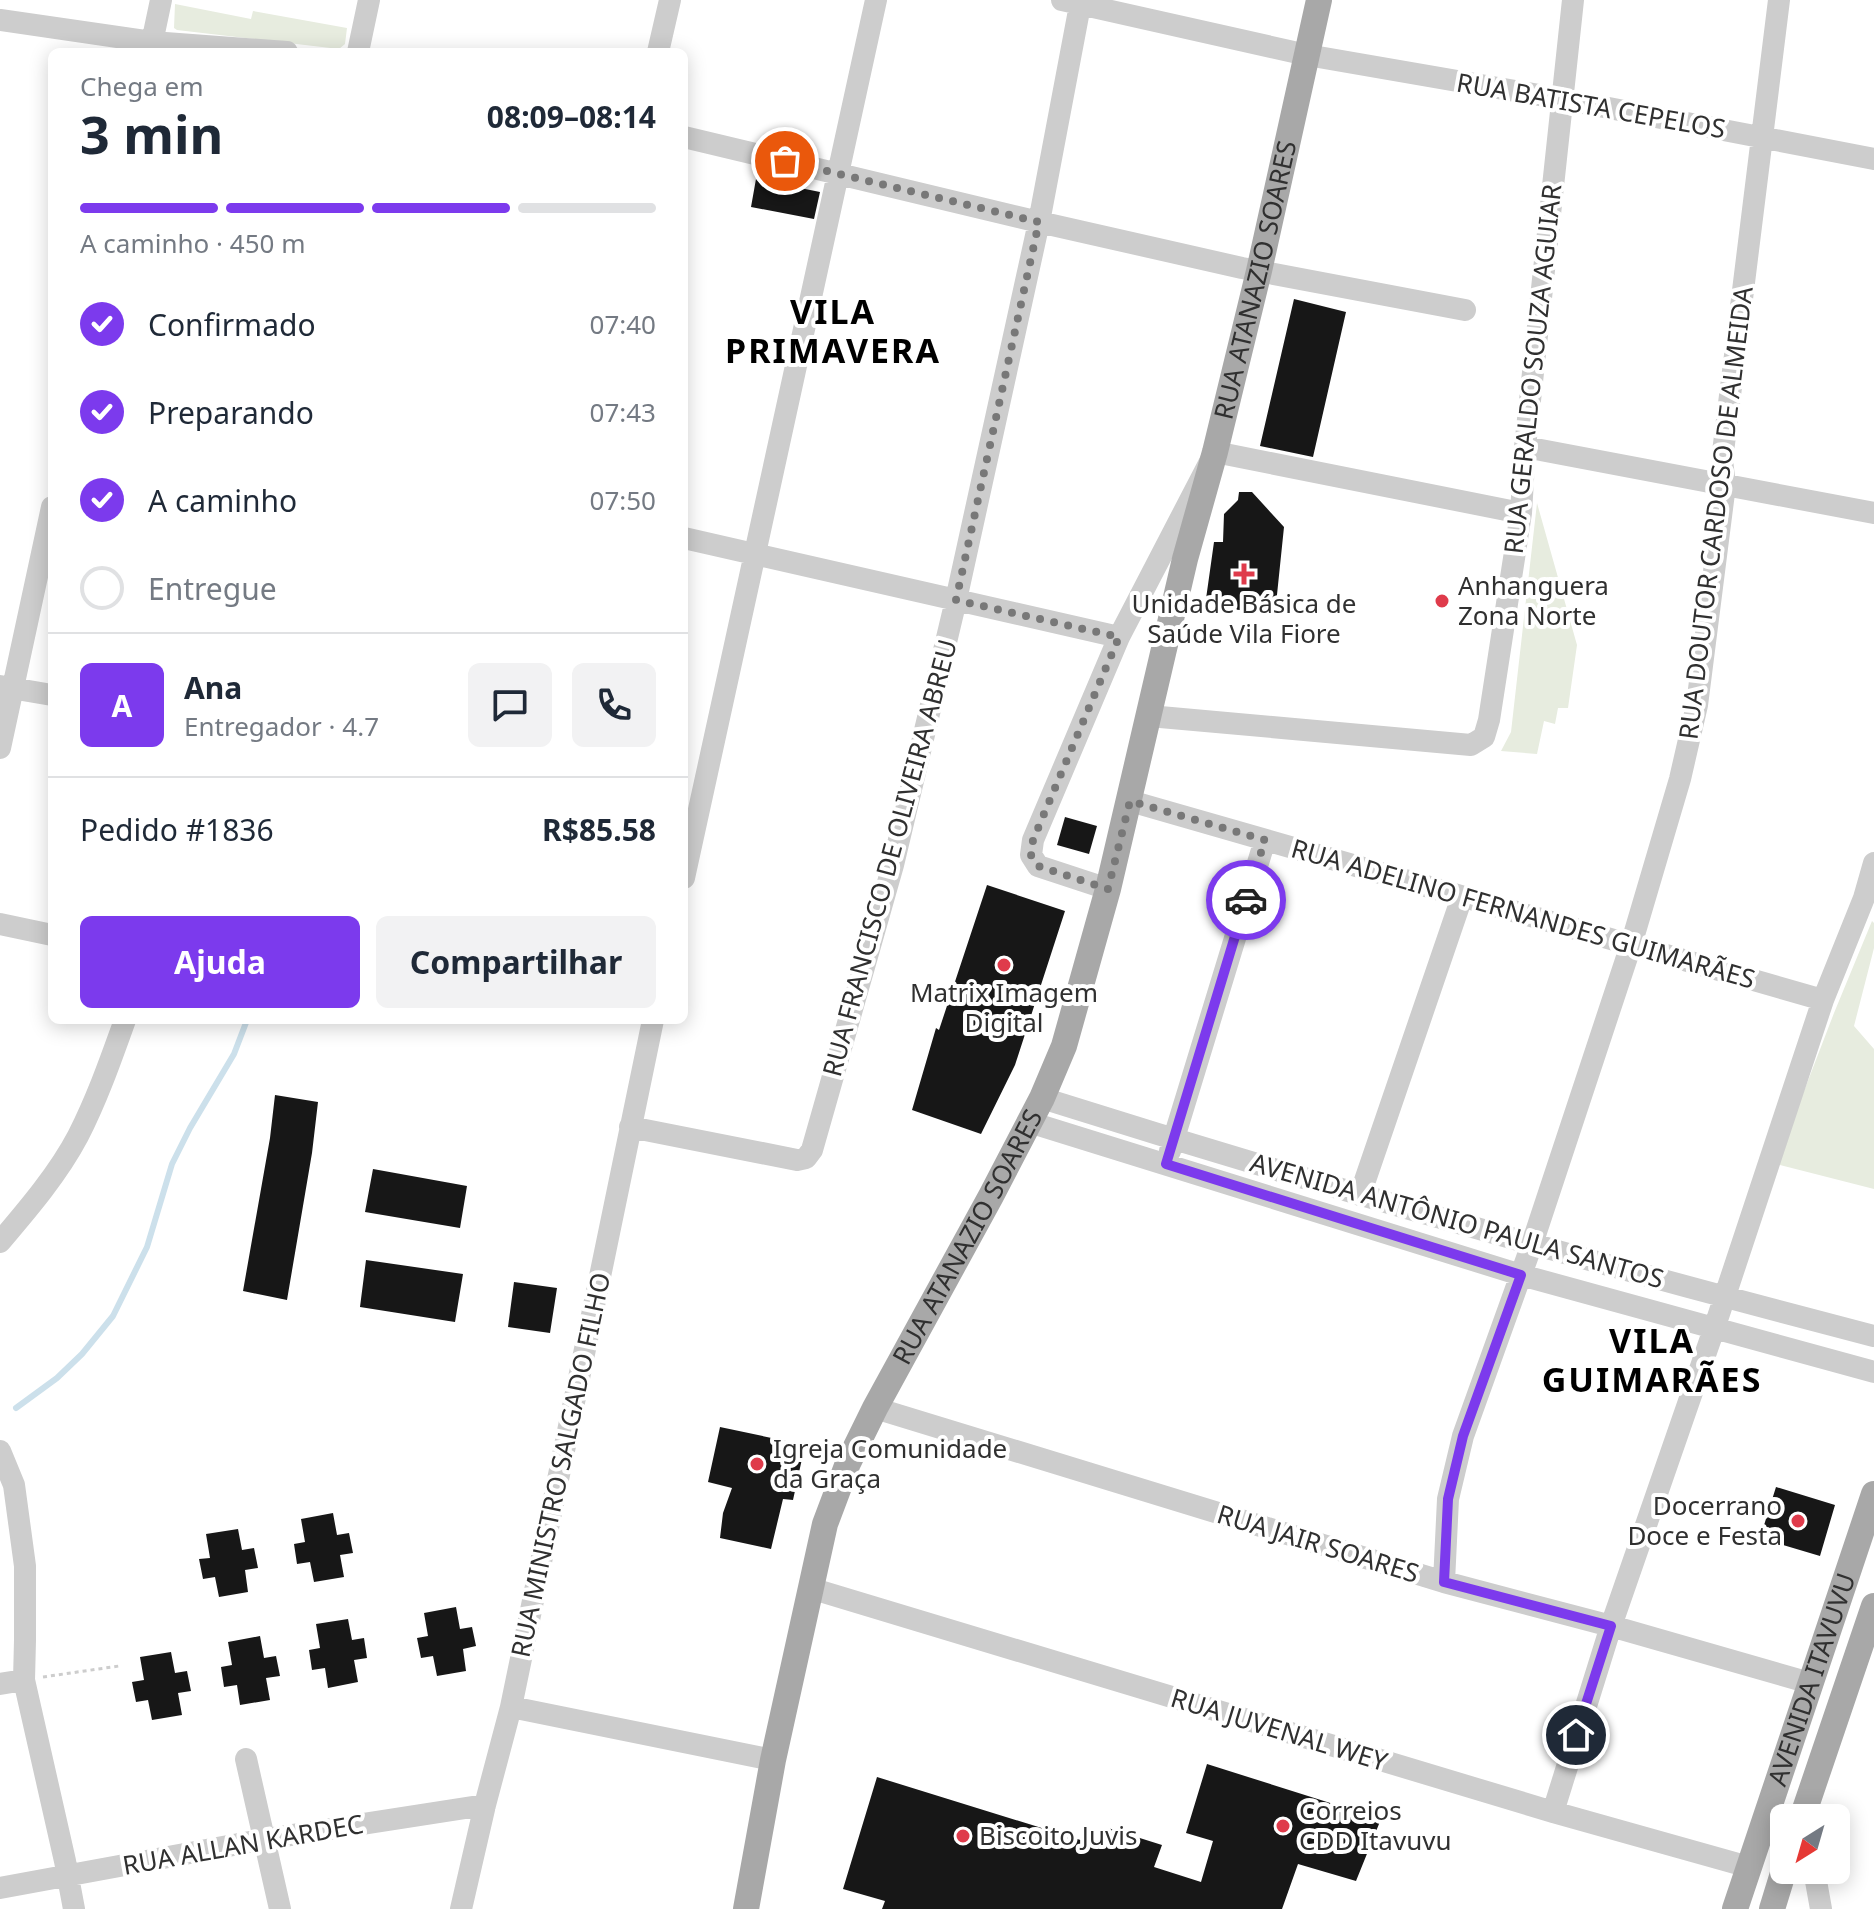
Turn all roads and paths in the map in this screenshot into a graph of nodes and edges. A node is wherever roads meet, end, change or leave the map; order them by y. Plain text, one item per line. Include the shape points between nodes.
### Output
1 (161, 0) edge
2 (369, 0) edge
3 (670, 0) edge
4 (876, 0) edge
5 (1319, 0) edge
6 (1573, 0) edge
7 (1779, 0) edge
8 (1074, 1) edge
9 (0, 20) edge
10 (151, 47) edge
11 (178, 48) edge
12 (359, 48) edge
13 (659, 48) edge
14 (1307, 55) junction
15 (1562, 99) junction
16 (688, 138) edge
17 (1762, 138) junction
18 (1874, 159) edge
19 (839, 174) junction
20 (1039, 222) junction
21 (1259, 271) junction
22 (1465, 310) dead end
23 (1525, 447) junction
24 (1215, 452) junction
25 (1725, 485) junction
26 (1521, 513) junction
27 (1874, 513) edge
28 (48, 523) edge
29 (688, 539) edge
30 (755, 554) junction
31 (1173, 556) junction
32 (956, 600) junction
33 (1119, 637) junction
34 (6, 688) edge
35 (48, 694) edge
36 (1149, 716) junction
37 (0, 748) edge
38 (1130, 801) junction
39 (1265, 840) junction
40 (688, 860) edge
41 (1874, 863) edge
42 (1108, 889) junction
43 (1462, 897) junction
44 (0, 924) edge
45 (48, 934) edge
46 (1631, 945) junction
47 (1823, 1000) junction
48 (123, 1024) edge
49 (652, 1024) edge
50 (1042, 1098) junction
51 (1029, 1122) junction
52 (630, 1127) junction
53 (1173, 1138) junction
54 (1166, 1164) junction
55 (1360, 1195) junction
56 (0, 1242) edge
57 (1532, 1244) junction
58 (1521, 1275) junction
59 (1724, 1297) junction
60 (1714, 1329) junction
61 (1874, 1336) edge
62 (1874, 1372) edge
63 (875, 1408) junction
64 (0, 1451) edge
65 (1874, 1494) edge
66 (1444, 1582) junction
67 (810, 1588) junction
68 (1874, 1606) edge
69 (1611, 1626) junction
70 (119, 1666) dead end
71 (24, 1680) junction
72 (1810, 1683) junction
73 (0, 1684) edge
74 (511, 1707) junction
75 (246, 1759) dead end
76 (773, 1760) junction
77 (1807, 1804) edge
78 (485, 1805) junction
79 (1553, 1812) junction
80 (266, 1839) junction
81 (1749, 1867) junction
82 (67, 1876) junction
83 (1780, 1884) edge
84 (1817, 1884) edge
85 (0, 1888) edge
86 (74, 1909) edge
87 (280, 1909) edge
88 (461, 1909) edge
89 (746, 1909) edge
90 (1735, 1909) edge
91 (1772, 1909) edge
92 (1821, 1909) edge

1 - 10 street
2 - 12 street
3 - 13 street
4 - 19 street
5 - 14 main road, RUA ATANAZIO SOARES
6 - 15 street, RUA GERALDO SOUZA AGUIAR
7 - 17 street, RUA DOUTOR CARDOSO DE ALMEIDA
8 - 14 street, RUA BATISTA CEPELOS
8 - 20 street, RUA FRANCISCO DE OLIVEIRA ABREU
9 - 10 street
10 - 11 street
14 - 15 street, RUA BATISTA CEPELOS
14 - 21 main road, RUA ATANAZIO SOARES
15 - 17 street, RUA BATISTA CEPELOS
15 - 23 street, RUA GERALDO SOUZA AGUIAR
16 - 19 street
17 - 18 street, RUA BATISTA CEPELOS
17 - 25 street, RUA DOUTOR CARDOSO DE ALMEIDA via 1722,460
19 - 20 street
19 - 30 street
20 - 21 street
20 - 32 street, RUA FRANCISCO DE OLIVEIRA ABREU
21 - 22 street
21 - 24 main road, RUA ATANAZIO SOARES
23 - 25 street
23 - 26 street, RUA GERALDO SOUZA AGUIAR
24 - 26 street
24 - 31 main road, RUA ATANAZIO SOARES
25 - 27 street
25 - 46 street, RUA DOUTOR CARDOSO DE ALMEIDA via 1697,705
26 - 36 street, RUA GERALDO SOUZA AGUIAR via 1489,720 1484,737 1471,745
28 - 34 street
29 - 30 street
30 - 32 street
30 - 40 street
31 - 33 street
31 - 36 main road, RUA ATANAZIO SOARES
32 - 33 street
32 - 52 street, RUA FRANCISCO DE OLIVEIRA ABREU via 893,865 812,1150 797,1160
33 - 42 street via 1031,855 1038,866
34 - 35 street
34 - 37 street
36 - 38 main road, RUA ATANAZIO SOARES
38 - 39 street, RUA ADELINO FERNANDES GUIMARÃES
38 - 42 main road, RUA ATANAZIO SOARES
39 - 43 street, RUA ADELINO FERNANDES GUIMARÃES
39 - 53 street
41 - 47 street
42 - 50 main road, RUA ATANAZIO SOARES via 1064,1046
43 - 46 street, RUA ADELINO FERNANDES GUIMARÃES
43 - 55 street
44 - 45 street
46 - 47 street, RUA ADELINO FERNANDES GUIMARÃES
46 - 57 street, RUA DOUTOR CARDOSO DE ALMEIDA
47 - 59 street
48 - 56 street via 77,1137
49 - 52 street, RUA MINISTRO SALGADO FILHO
50 - 51 main road, RUA ATANAZIO SOARES
50 - 53 street, AVENIDA ANTÔNIO PAULA SANTOS
51 - 54 street, AVENIDA ANTÔNIO PAULA SANTOS
51 - 63 main road, RUA ATANAZIO SOARES
52 - 74 street, RUA MINISTRO SALGADO FILHO
53 - 54 street
53 - 55 street, AVENIDA ANTÔNIO PAULA SANTOS
54 - 58 street, AVENIDA ANTÔNIO PAULA SANTOS
55 - 57 street, AVENIDA ANTÔNIO PAULA SANTOS
57 - 58 street, RUA DOUTOR CARDOSO DE ALMEIDA
57 - 59 street, AVENIDA ANTÔNIO PAULA SANTOS
58 - 60 street, AVENIDA ANTÔNIO PAULA SANTOS
58 - 66 street, RUA DOUTOR CARDOSO DE ALMEIDA via 1463,1436 1448,1499
59 - 60 street
59 - 61 street, AVENIDA ANTÔNIO PAULA SANTOS
60 - 62 street, AVENIDA ANTÔNIO PAULA SANTOS
60 - 69 street
63 - 66 street, RUA JAIR SOARES
63 - 67 main road, RUA ATANAZIO SOARES via 825,1524
64 - 71 street via 14,1485 25,1566
65 - 72 main road, AVENIDA ITAVUVU
66 - 69 street, RUA JAIR SOARES
67 - 76 main road, RUA ATANAZIO SOARES
67 - 79 street, RUA JUVENAL WEY
68 - 77 main road, AVENIDA ITAVUVU
69 - 72 street, RUA JAIR SOARES
69 - 79 street
70 - 71 path
71 - 73 street
71 - 82 street
72 - 81 main road, AVENIDA ITAVUVU
74 - 76 street
74 - 78 street, RUA MINISTRO SALGADO FILHO
75 - 80 street
76 - 89 main road, RUA ATANAZIO SOARES
78 - 80 street, RUA ALLAN KARDEC
78 - 88 street, RUA MINISTRO SALGADO FILHO
79 - 81 street, RUA JUVENAL WEY
80 - 82 street, RUA ALLAN KARDEC
80 - 87 street
81 - 90 main road, AVENIDA ITAVUVU
82 - 85 street, RUA ALLAN KARDEC
82 - 86 street
83 - 91 main road
84 - 92 street

